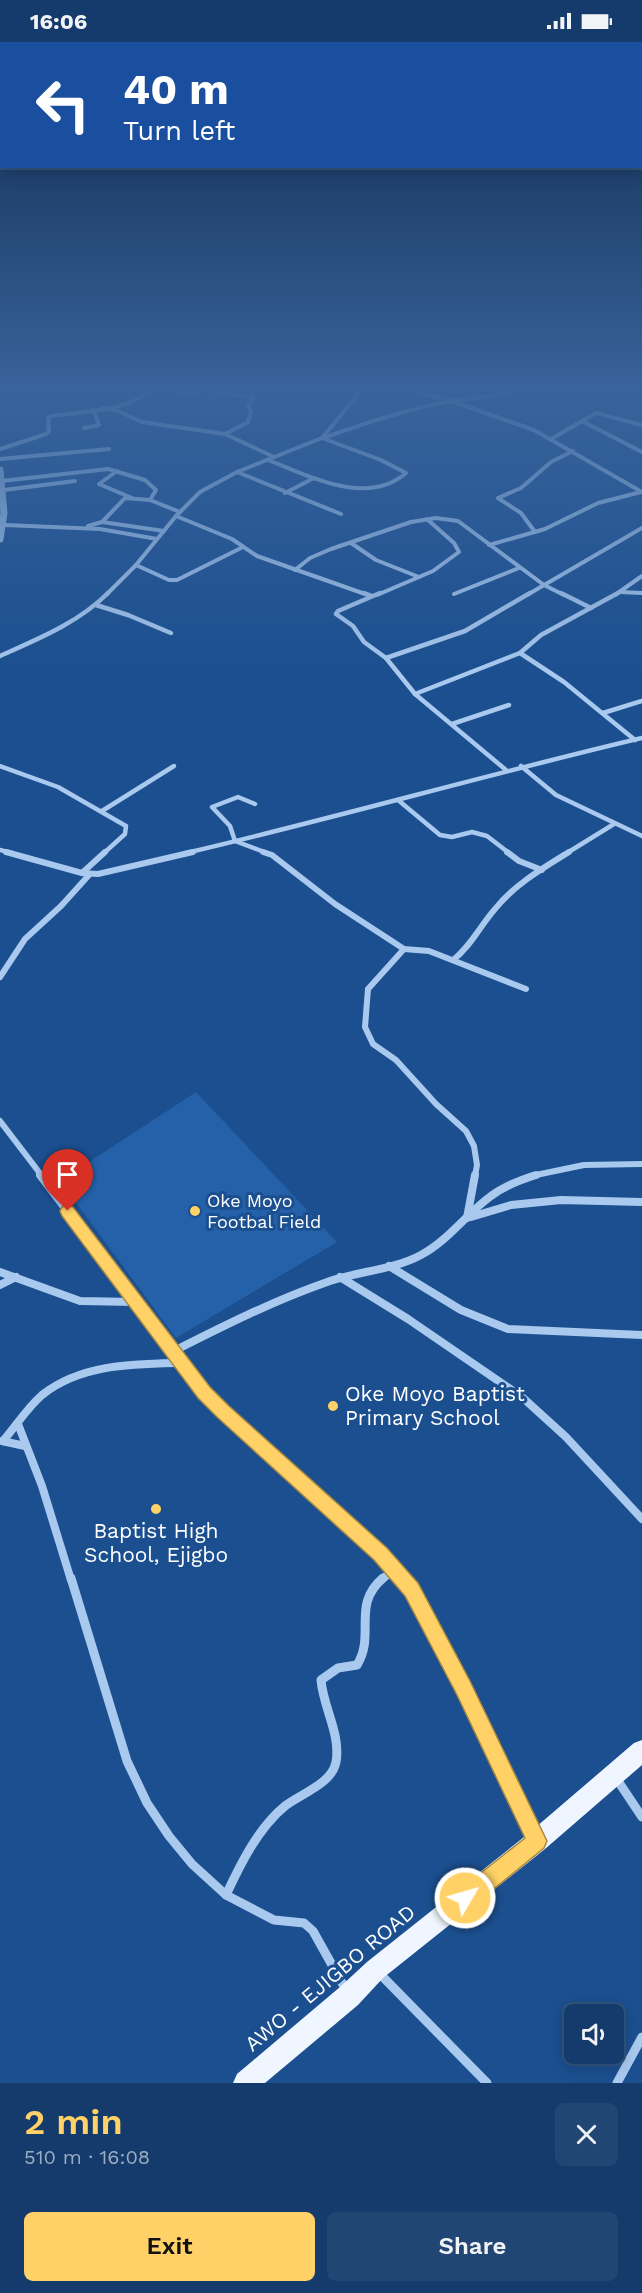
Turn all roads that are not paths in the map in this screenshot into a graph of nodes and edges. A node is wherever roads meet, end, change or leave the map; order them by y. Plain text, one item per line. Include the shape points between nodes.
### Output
1 (2, 482) edge
2 (65, 482) edge
3 (101, 482) edge
4 (148, 482) edge
5 (218, 482) edge
6 (260, 482) edge
7 (307, 482) edge
8 (331, 482) edge
9 (398, 482) edge
10 (529, 482) edge
11 (626, 482) edge
12 (4, 490) junction
13 (642, 492) edge
14 (285, 493) junction
15 (133, 498) junction
16 (150, 500) junction
17 (180, 512) junction
18 (341, 514) dead end
19 (176, 516) junction
20 (427, 519) junction
21 (102, 522) junction
22 (5, 525) junction
23 (83, 528) junction
24 (642, 528) edge
25 (164, 531) junction
26 (535, 532) junction
27 (0, 539) edge
28 (157, 539) junction
29 (351, 543) junction
30 (489, 545) junction
31 (243, 548) junction
32 (136, 565) junction
33 (519, 568) junction
34 (295, 570) junction
35 (642, 576) edge
36 (419, 577) junction
37 (544, 585) junction
38 (620, 592) junction
39 (642, 593) edge
40 (454, 594) dead end
41 (372, 596) junction
42 (96, 606) junction
43 (591, 608) junction
44 (171, 633) dead end
45 (520, 653) junction
46 (0, 656) edge
47 (510, 657) junction
48 (386, 658) junction
49 (528, 660) junction
50 (415, 694) junction
51 (642, 702) edge
52 (509, 705) dead end
53 (603, 713) junction
54 (452, 724) junction
55 (642, 738) edge
56 (635, 740) junction
57 (0, 766) edge
58 (174, 766) dead end
59 (522, 766) junction
60 (506, 770) junction
61 (398, 800) junction
62 (255, 804) dead end
63 (102, 811) junction
64 (614, 824) junction
65 (641, 834) edge
66 (235, 841) junction
67 (0, 850) edge
68 (542, 870) junction
69 (82, 873) junction
70 (89, 875) junction
71 (404, 949) junction
72 (453, 960) junction
73 (0, 975) edge
74 (526, 989) dead end
75 (0, 1121) edge
76 (642, 1164) edge
77 (642, 1202) edge
78 (467, 1218) junction
79 (389, 1266) junction
80 (0, 1272) edge
81 (17, 1277) junction
82 (340, 1277) junction
83 (0, 1285) edge
84 (135, 1302) junction
85 (642, 1335) edge
86 (172, 1352) junction
87 (180, 1363) junction
88 (18, 1424) junction
89 (1, 1442) edge
90 (25, 1446) junction
91 (642, 1519) edge
92 (395, 1569) junction
93 (642, 1751) edge
94 (614, 1775) junction
95 (642, 1817) edge
96 (537, 1841) junction
97 (226, 1895) junction
98 (375, 1970) junction
99 (349, 1996) junction
100 (642, 2037) edge
101 (246, 2083) edge
102 (487, 2083) edge
103 (617, 2083) edge

1 - 12 street
2 - 12 street
3 - 15 street
4 - 16 street via 156,490
5 - 17 street via 200,492
6 - 14 street
7 - 14 street
8 - 9 street via 370,488
10 - 26 street via 498,500 520,513
11 - 13 street
12 - 22 street
13 - 26 street via 592,505
14 - 18 street
15 - 16 street
15 - 21 street via 123,499
16 - 17 street
17 - 19 street
19 - 25 street
19 - 31 street via 232,539
20 - 29 street
20 - 30 street via 458,521
20 - 36 street via 459,552 449,562
21 - 23 street
21 - 25 street
22 - 23 street
22 - 27 street
23 - 28 street
24 - 37 street
25 - 28 street
26 - 30 street
28 - 32 street
29 - 34 street via 313,557
29 - 36 street via 376,560
30 - 33 street
31 - 32 street via 177,580
31 - 34 street
32 - 42 street
33 - 37 street
33 - 40 street
34 - 41 street
35 - 38 street
36 - 41 street
37 - 43 street
37 - 48 street via 465,631
38 - 39 street
38 - 43 street
41 - 48 street via 336,614
42 - 44 street
42 - 46 street via 61,628
43 - 45 street via 541,635
45 - 47 street
45 - 49 street
47 - 49 street
47 - 50 street
48 - 50 street
49 - 53 street
50 - 54 street
51 - 53 street
52 - 54 street
53 - 56 street
54 - 60 street
55 - 56 street
56 - 59 street
57 - 63 street via 58,787
58 - 63 street
59 - 60 street
59 - 64 street via 556,795
60 - 61 street
61 - 66 street
61 - 68 street via 440,836 478,833 490,837 519,861
62 - 66 street via 237,796 212,807 230,826
63 - 69 street via 127,830
64 - 65 street
64 - 68 street
66 - 70 street
66 - 71 street via 272,855 335,904
67 - 69 street
68 - 72 street via 500,903 464,952
69 - 70 street
70 - 73 street via 25,939
71 - 72 street via 429,951
71 - 78 street via 368,989 365,1027 373,1044 396,1060 466,1131 477,1165
72 - 74 street
75 - 84 street
76 - 78 street via 589,1164 528,1178 492,1195
77 - 78 street via 561,1200 511,1204
78 - 79 street via 423,1254
79 - 82 street
79 - 85 street via 437,1298 508,1329
80 - 81 street
81 - 83 street
81 - 84 street via 80,1301
82 - 86 street via 285,1297
82 - 91 street via 522,1397 566,1437
84 - 86 street
86 - 87 street
87 - 88 street via 121,1366 71,1378 42,1395
87 - 92 street via 223,1412
88 - 89 street
88 - 90 street
89 - 90 street
90 - 97 street via 42,1486 127,1761 147,1803 169,1836
92 - 96 street via 411,1590 458,1678
92 - 97 street via 369,1593 363,1614 364,1656 357,1665 330,1671 321,1680 336,1734 336,1768 272,1818
93 - 94 main road, AWO - EJIGBO ROAD
94 - 95 street
94 - 96 main road, AWO - EJIGBO ROAD
96 - 98 main road, AWO - EJIGBO ROAD
97 - 99 street via 274,1920 304,1923 313,1931
98 - 99 main road, AWO - EJIGBO ROAD
98 - 102 street
99 - 101 main road, AWO - EJIGBO ROAD
100 - 103 street

